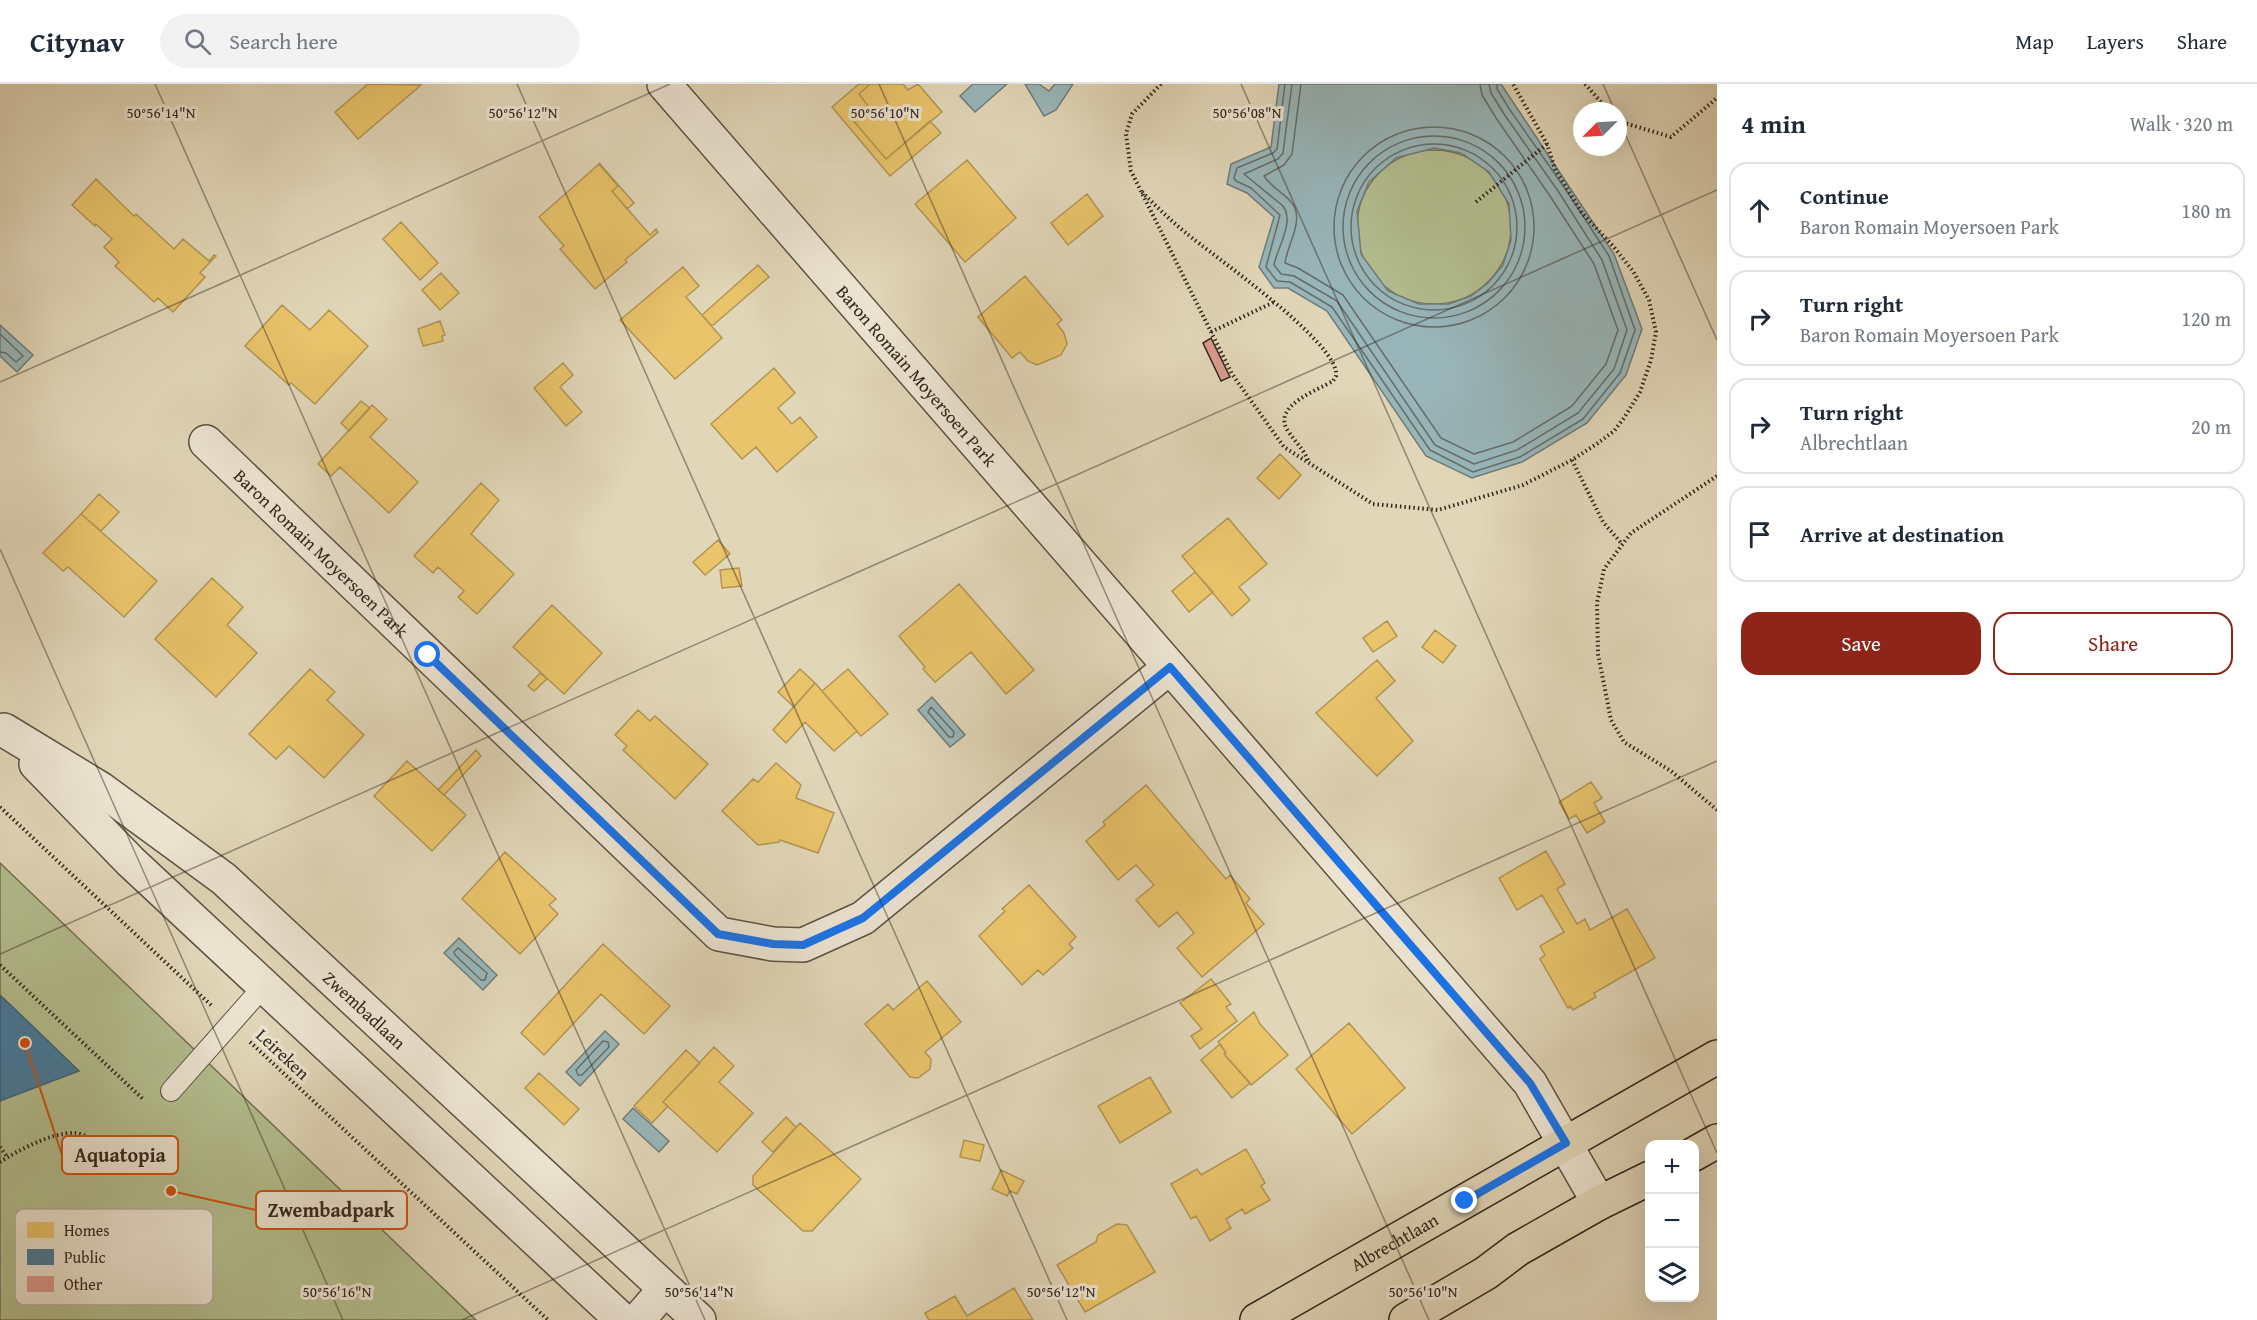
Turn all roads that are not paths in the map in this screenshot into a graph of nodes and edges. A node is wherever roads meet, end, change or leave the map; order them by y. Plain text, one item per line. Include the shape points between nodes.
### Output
1 (664, 84) edge
2 (206, 442) dead end
3 (1170, 667) junction
4 (2, 729) edge
5 (263, 987) junction
6 (1717, 1057) edge
7 (171, 1091) dead end
8 (475, 1112) junction
9 (1717, 1142) edge
10 (1566, 1143) junction
11 (1699, 1152) edge
12 (1645, 1180) edge
13 (1599, 1203) junction
14 (665, 1289) junction
15 (622, 1320) edge
16 (638, 1320) edge
17 (699, 1320) edge
18 (1257, 1320) edge
19 (1406, 1320) edge

1 - 3 street, Baron Romain Moyersoen Park
2 - 3 street, Baron Romain Moyersoen Park via 718,934 803,945 863,918
3 - 10 street, Baron Romain Moyersoen Park via 1530,1083
4 - 5 street, Zwembadlaan via 130,861
4 - 8 street, Zwembadlaan via 101,789 224,879
5 - 7 lane
5 - 8 street via 286,962 445,1108
5 - 15 street, Zwembadlaan
6 - 10 main road, Albrechtlaan
8 - 14 street, Zwembadlaan
9 - 11 main road
10 - 13 street, Baron Romain Moyersoen Park
10 - 18 main road, Albrechtlaan
12 - 13 main road
13 - 19 main road
14 - 16 street
14 - 17 street, Zwembadlaan

